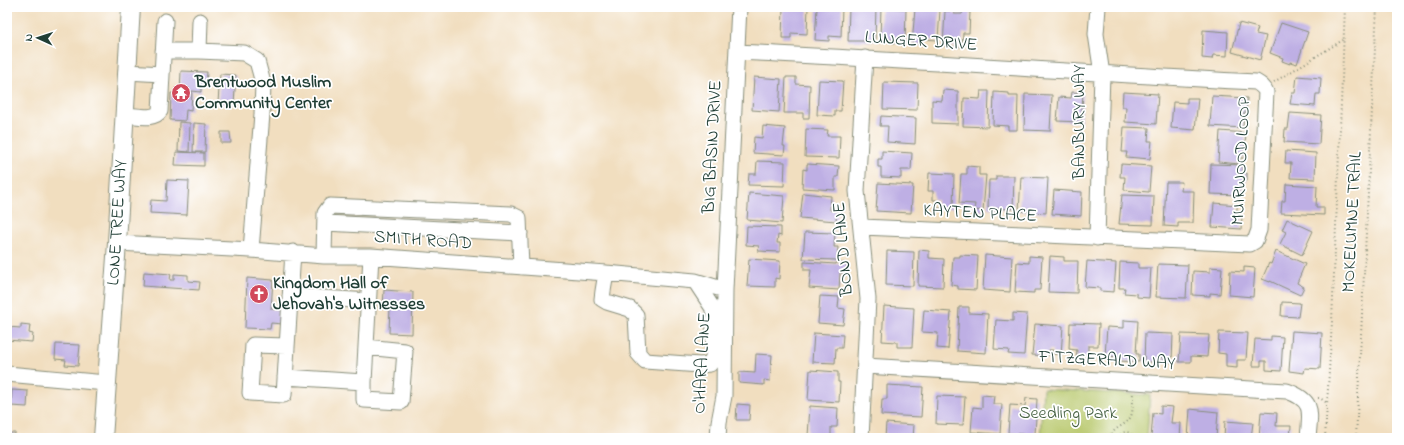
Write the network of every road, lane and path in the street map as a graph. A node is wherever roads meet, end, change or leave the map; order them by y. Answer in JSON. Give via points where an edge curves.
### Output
{"nodes":[{"id":1,"x":131,"y":7,"type":"edge"},
{"id":2,"x":739,"y":7,"type":"edge"},
{"id":3,"x":1098,"y":7,"type":"edge"},
{"id":4,"x":1345,"y":7,"type":"edge"},
{"id":5,"x":1377,"y":7,"type":"edge"},
{"id":6,"x":165,"y":21,"type":"dead end"},
{"id":7,"x":200,"y":22,"type":"dead end"},
{"id":8,"x":1343,"y":40,"type":"junction"},
{"id":9,"x":199,"y":51,"type":"junction"},
{"id":10,"x":163,"y":52,"type":"junction"},
{"id":11,"x":737,"y":52,"type":"junction"},
{"id":12,"x":865,"y":58,"type":"junction"},
{"id":13,"x":126,"y":72,"type":"junction"},
{"id":14,"x":162,"y":74,"type":"junction"},
{"id":15,"x":1102,"y":74,"type":"junction"},
{"id":16,"x":1274,"y":82,"type":"dead end"},
{"id":17,"x":124,"y":115,"type":"junction"},
{"id":18,"x":862,"y":227,"type":"junction"},
{"id":19,"x":1097,"y":238,"type":"junction"},
{"id":20,"x":117,"y":243,"type":"junction"},
{"id":21,"x":251,"y":250,"type":"junction"},
{"id":22,"x":293,"y":252,"type":"junction"},
{"id":23,"x":324,"y":256,"type":"junction"},
{"id":24,"x":371,"y":256,"type":"junction"},
{"id":25,"x":521,"y":267,"type":"junction"},
{"id":26,"x":606,"y":273,"type":"junction"},
{"id":27,"x":696,"y":281,"type":"junction"},
{"id":28,"x":725,"y":290,"type":"junction"},
{"id":29,"x":290,"y":296,"type":"junction"},
{"id":30,"x":369,"y":301,"type":"junction"},
{"id":31,"x":287,"y":346,"type":"junction"},
{"id":32,"x":366,"y":347,"type":"junction"},
{"id":33,"x":865,"y":366,"type":"junction"},
{"id":34,"x":7,"y":374,"type":"edge"},
{"id":35,"x":285,"y":377,"type":"junction"},
{"id":36,"x":364,"y":382,"type":"junction"},
{"id":37,"x":1133,"y":382,"type":"junction"},
{"id":38,"x":106,"y":383,"type":"junction"},
{"id":39,"x":1119,"y":427,"type":"junction"},
{"id":40,"x":1122,"y":433,"type":"junction"},
{"id":41,"x":103,"y":438,"type":"edge"},
{"id":42,"x":718,"y":438,"type":"edge"},
{"id":43,"x":861,"y":438,"type":"edge"},
{"id":44,"x":1110,"y":438,"type":"edge"},
{"id":45,"x":1118,"y":438,"type":"edge"},
{"id":46,"x":1134,"y":438,"type":"edge"},
{"id":47,"x":1308,"y":438,"type":"edge"},
{"id":48,"x":1325,"y":438,"type":"edge"},
{"id":49,"x":1356,"y":438,"type":"edge"}],
"edges":[{"from":1,"to":13,"type":"main road","name":"LONE TREE WAY"},
{"from":2,"to":11,"type":"street","name":"BIG BASIN DRIVE"},
{"from":3,"to":15,"type":"street","name":"BANBURY WAY","via":[[1096,34]]},
{"from":4,"to":8,"type":"path"},
{"from":5,"to":49,"type":"path","name":"MOKELUMNE TRAIL"},
{"from":6,"to":10,"type":"street"},
{"from":7,"to":9,"type":"street"},
{"from":8,"to":16,"type":"path"},
{"from":8,"to":48,"type":"path"},
{"from":9,"to":10,"type":"street"},
{"from":9,"to":21,"type":"street","via":[[244,53],[257,61],[263,82]]},
{"from":10,"to":14,"type":"street"},
{"from":11,"to":12,"type":"street","name":"LUNGER DRIVE"},
{"from":11,"to":28,"type":"street","name":"BIG BASIN DRIVE"},
{"from":12,"to":15,"type":"street","name":"LUNGER DRIVE"},
{"from":12,"to":18,"type":"street","name":"BOND LANE","via":[[857,191]]},
{"from":13,"to":14,"type":"street"},
{"from":13,"to":17,"type":"main road","name":"LONE TREE WAY"},
{"from":14,"to":17,"type":"street","via":[[159,113],[152,117]]},
{"from":15,"to":19,"type":"street","name":"BANBURY WAY"},
{"from":15,"to":19,"type":"street","name":"MUIRWOOD LOOP","via":[[1256,82],[1265,88],[1266,92],[1259,230],[1255,241],[1250,244]]},
{"from":17,"to":20,"type":"main road","name":"LONE TREE WAY"},
{"from":18,"to":19,"type":"street","name":"KAYTEN PLACE"},
{"from":18,"to":33,"type":"street","name":"BOND LANE","via":[[868,299]]},
{"from":20,"to":21,"type":"street","name":"SMITH ROAD"},
{"from":20,"to":38,"type":"main road","name":"LONE TREE WAY"},
{"from":21,"to":22,"type":"street","name":"SMITH ROAD"},
{"from":22,"to":23,"type":"street","name":"SMITH ROAD"},
{"from":22,"to":29,"type":"street"},
{"from":23,"to":24,"type":"street","name":"SMITH ROAD"},
{"from":23,"to":25,"type":"street","via":[[325,213],[330,206],[511,214],[519,218]]},
{"from":24,"to":25,"type":"street","name":"SMITH ROAD"},
{"from":24,"to":30,"type":"street"},
{"from":25,"to":26,"type":"street","name":"SMITH ROAD"},
{"from":26,"to":27,"type":"street","name":"SMITH ROAD"},
{"from":26,"to":27,"type":"street","via":[[602,299],[630,308],[636,315],[638,353],[645,361],[700,366],[710,364],[713,357],[714,314]]},
{"from":27,"to":28,"type":"street","name":"SMITH ROAD"},
{"from":28,"to":42,"type":"street","name":"O'HARA LANE","via":[[724,396]]},
{"from":29,"to":30,"type":"street"},
{"from":29,"to":31,"type":"street"},
{"from":30,"to":32,"type":"street"},
{"from":31,"to":35,"type":"street"},
{"from":31,"to":35,"type":"street","via":[[253,345],[250,393],[284,395]]},
{"from":32,"to":36,"type":"street"},
{"from":32,"to":36,"type":"street","via":[[405,350],[401,402],[364,400]]},
{"from":33,"to":37,"type":"street","name":"FITZGERALD WAY"},
{"from":33,"to":43,"type":"street","name":"BOND LANE"},
{"from":34,"to":38,"type":"street"},
{"from":35,"to":36,"type":"street"},
{"from":37,"to":39,"type":"path","via":[[1130,418]]},
{"from":37,"to":47,"type":"street","name":"FITZGERALD WAY","via":[[1287,391],[1305,400],[1310,412]]},
{"from":38,"to":41,"type":"main road","name":"LONE TREE WAY"},
{"from":39,"to":40,"type":"path"},
{"from":39,"to":44,"type":"path"},
{"from":40,"to":45,"type":"path"},
{"from":40,"to":46,"type":"path","via":[[1128,432]]}]}
